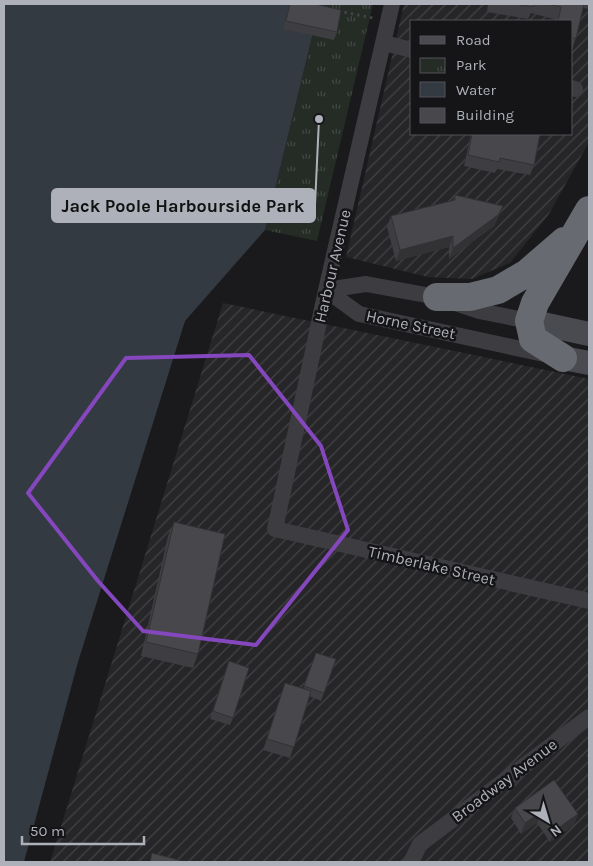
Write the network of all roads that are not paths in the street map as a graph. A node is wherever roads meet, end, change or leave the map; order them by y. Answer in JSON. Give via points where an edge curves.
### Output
{"nodes":[{"id":1,"x":392,"y":4,"type":"edge"},
{"id":2,"x":384,"y":43,"type":"junction"},
{"id":3,"x":410,"y":50,"type":"edge"},
{"id":4,"x":585,"y":218,"type":"edge"},
{"id":5,"x":326,"y":290,"type":"junction"},
{"id":6,"x":437,"y":297,"type":"junction"},
{"id":7,"x":529,"y":321,"type":"junction"},
{"id":8,"x":589,"y":334,"type":"edge"},
{"id":9,"x":576,"y":360,"type":"edge"},
{"id":10,"x":275,"y":529,"type":"joint"},
{"id":11,"x":589,"y":602,"type":"edge"},
{"id":12,"x":589,"y":717,"type":"edge"},
{"id":13,"x":411,"y":862,"type":"edge"}],
"edges":[{"from":1,"to":2,"type":"street","name":"Harbour Avenue"},
{"from":2,"to":3,"type":"street"},
{"from":2,"to":5,"type":"street","name":"Harbour Avenue"},
{"from":4,"to":6,"type":"highway","via":[[527,273],[498,290],[470,298]]},
{"from":4,"to":7,"type":"highway","via":[[535,303]]},
{"from":5,"to":6,"type":"street","name":"Horne Street","via":[[366,284]]},
{"from":5,"to":9,"type":"street","name":"Horne Street","via":[[359,314]]},
{"from":5,"to":10,"type":"street","name":"Harbour Avenue"},
{"from":6,"to":7,"type":"street","name":"Horne Street","via":[[480,311]]},
{"from":7,"to":8,"type":"main road","name":"Horne Street"},
{"from":7,"to":9,"type":"highway","via":[[533,339]]},
{"from":10,"to":11,"type":"street","name":"Timberlake Street"},
{"from":12,"to":13,"type":"street","name":"Broadway Avenue","via":[[420,844]]}]}
